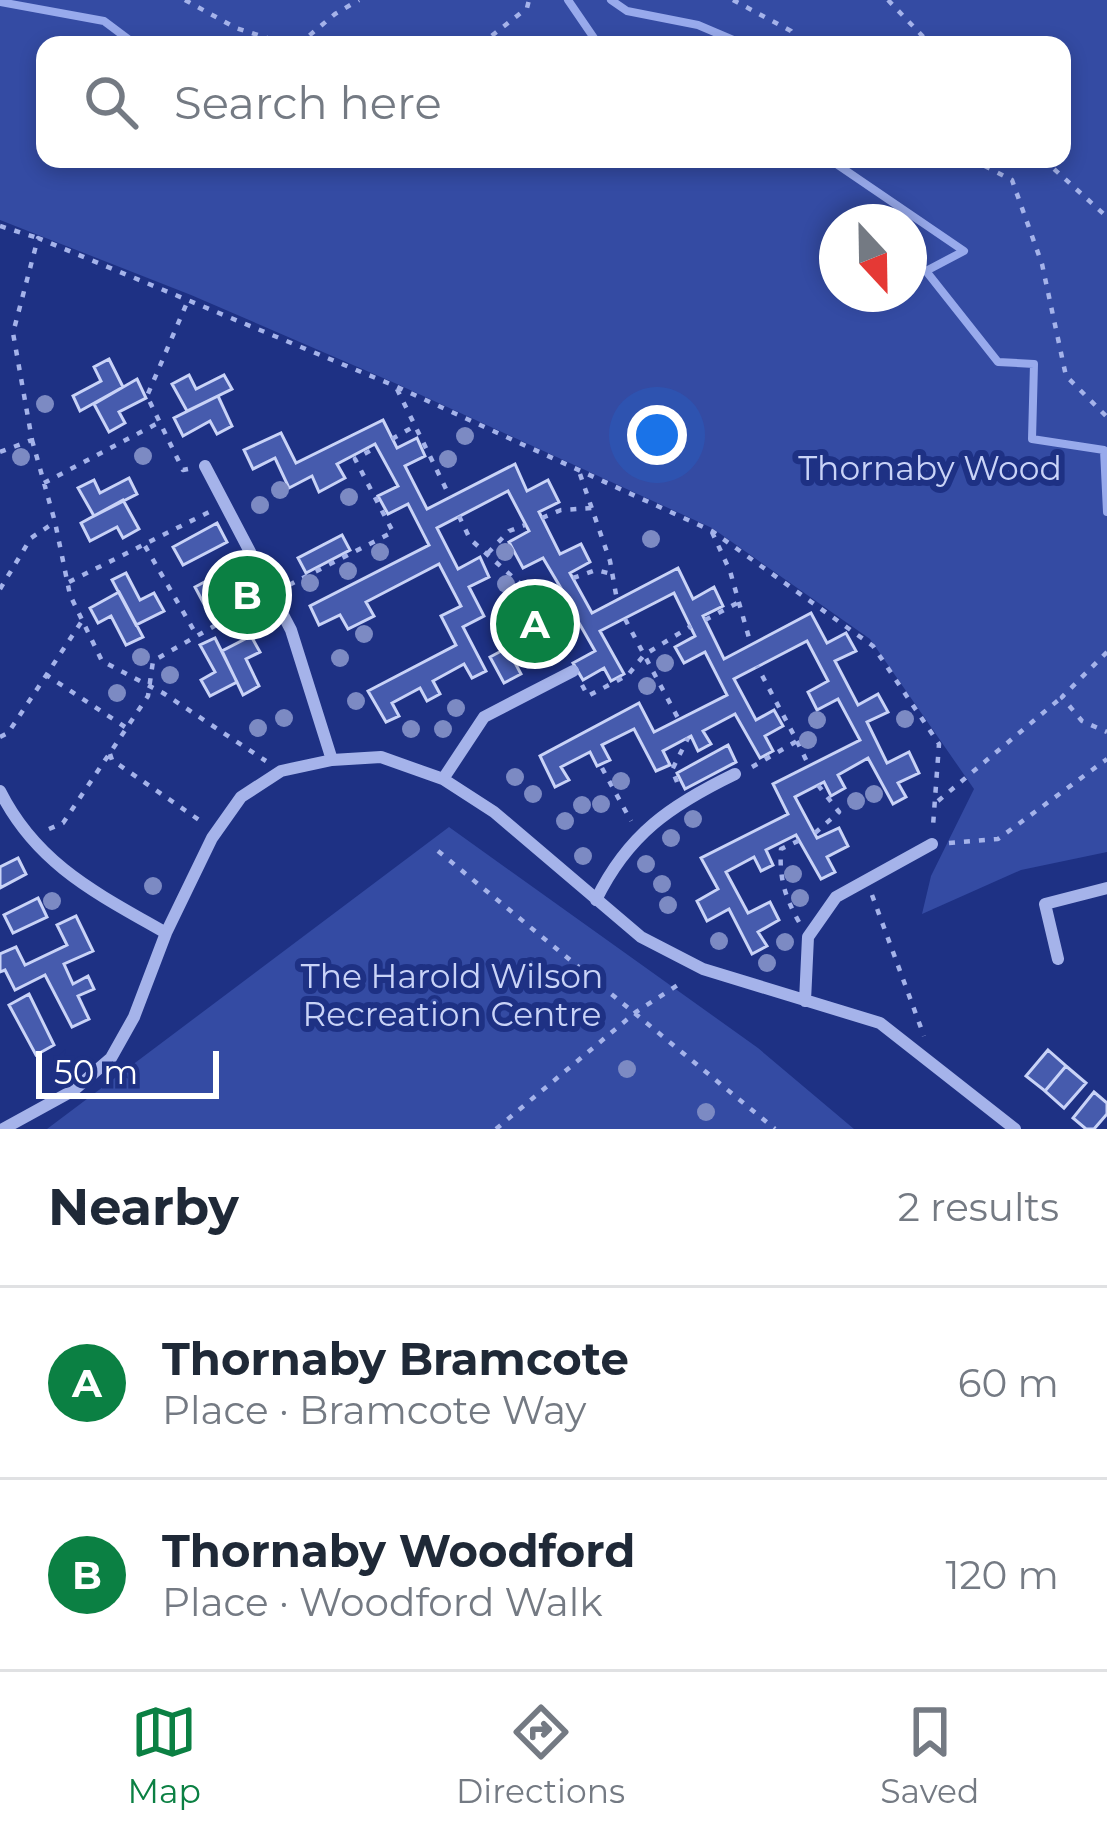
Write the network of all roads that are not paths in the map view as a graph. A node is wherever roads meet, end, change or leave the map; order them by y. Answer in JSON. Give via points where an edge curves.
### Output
{"nodes":[{"id":1,"x":205,"y":466,"type":"road end"},
{"id":2,"x":573,"y":670,"type":"road end"},
{"id":3,"x":332,"y":760,"type":"junction"},
{"id":4,"x":735,"y":773,"type":"road end"},
{"id":5,"x":443,"y":779,"type":"junction"},
{"id":6,"x":0,"y":791,"type":"edge"},
{"id":7,"x":932,"y":844,"type":"road end"},
{"id":8,"x":1107,"y":888,"type":"edge"},
{"id":9,"x":596,"y":900,"type":"junction"},
{"id":10,"x":166,"y":933,"type":"junction"},
{"id":11,"x":1058,"y":959,"type":"dead end"},
{"id":12,"x":805,"y":1001,"type":"junction"},
{"id":13,"x":3,"y":1129,"type":"edge"},
{"id":14,"x":1016,"y":1129,"type":"edge"}],
"edges":[{"from":1,"to":3,"type":"street","via":[[292,630]]},
{"from":2,"to":5,"type":"street","via":[[484,717]]},
{"from":3,"to":5,"type":"street","via":[[381,758]]},
{"from":3,"to":10,"type":"street","via":[[280,771],[241,797]]},
{"from":4,"to":9,"type":"street","via":[[656,818],[611,869]]},
{"from":5,"to":9,"type":"street"},
{"from":6,"to":10,"type":"street","via":[[14,818],[71,879]]},
{"from":7,"to":12,"type":"street","via":[[836,897],[808,937]]},
{"from":8,"to":11,"type":"street","via":[[1045,904]]},
{"from":9,"to":12,"type":"street","via":[[641,937],[703,969]]},
{"from":10,"to":13,"type":"street","via":[[111,1058],[74,1090]]},
{"from":12,"to":14,"type":"street","via":[[880,1024]]}]}
